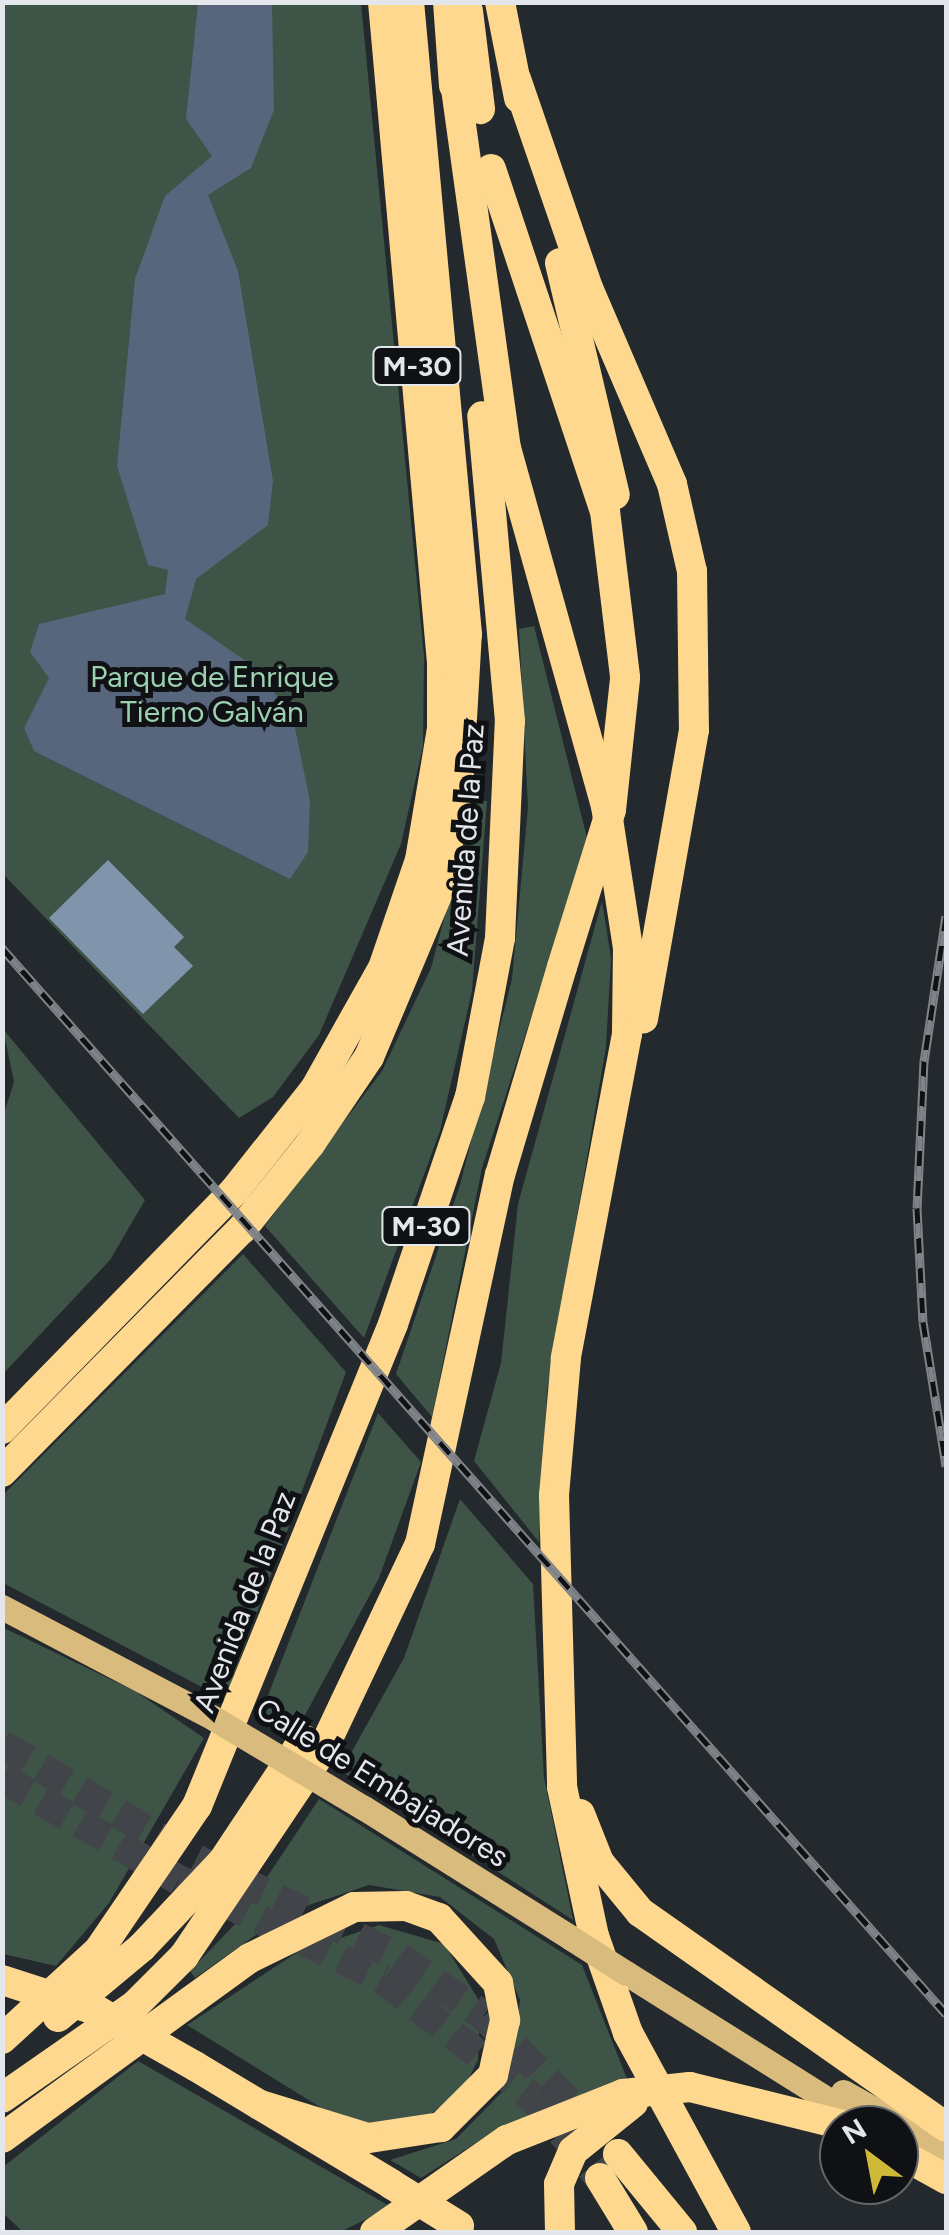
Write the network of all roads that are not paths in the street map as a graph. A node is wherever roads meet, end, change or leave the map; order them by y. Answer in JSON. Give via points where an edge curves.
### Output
{"nodes":[{"id":1,"x":382,"y":2,"type":"edge"},
{"id":2,"x":409,"y":2,"type":"edge"},
{"id":3,"x":448,"y":2,"type":"edge"},
{"id":4,"x":468,"y":2,"type":"edge"},
{"id":5,"x":500,"y":2,"type":"edge"},
{"id":6,"x":453,"y":68,"type":"junction"},
{"id":7,"x":516,"y":79,"type":"junction"},
{"id":8,"x":624,"y":678,"type":"junction"},
{"id":9,"x":566,"y":1358,"type":"junction"},
{"id":10,"x":66,"y":1362,"type":"junction"},
{"id":11,"x":2,"y":1399,"type":"edge"},
{"id":12,"x":2,"y":1428,"type":"edge"},
{"id":13,"x":2,"y":1472,"type":"edge"},
{"id":14,"x":2,"y":1607,"type":"edge"},
{"id":15,"x":391,"y":1609,"type":"junction"},
{"id":16,"x":560,"y":1761,"type":"junction"},
{"id":17,"x":2,"y":1980,"type":"edge"},
{"id":18,"x":718,"y":2031,"type":"junction"},
{"id":19,"x":2,"y":2039,"type":"edge"},
{"id":20,"x":2,"y":2056,"type":"edge"},
{"id":21,"x":2,"y":2098,"type":"edge"},
{"id":22,"x":628,"y":2099,"type":"junction"},
{"id":23,"x":260,"y":2105,"type":"junction"},
{"id":24,"x":836,"y":2105,"type":"edge"},
{"id":25,"x":819,"y":2117,"type":"edge"},
{"id":26,"x":946,"y":2127,"type":"edge"},
{"id":27,"x":2,"y":2138,"type":"edge"},
{"id":28,"x":946,"y":2150,"type":"edge"},
{"id":29,"x":919,"y":2154,"type":"edge"},
{"id":30,"x":919,"y":2164,"type":"edge"},
{"id":31,"x":946,"y":2170,"type":"edge"},
{"id":32,"x":946,"y":2178,"type":"edge"},
{"id":33,"x":464,"y":2229,"type":"edge"},
{"id":34,"x":374,"y":2232,"type":"edge"},
{"id":35,"x":560,"y":2232,"type":"edge"},
{"id":36,"x":633,"y":2232,"type":"edge"},
{"id":37,"x":682,"y":2232,"type":"edge"},
{"id":38,"x":736,"y":2232,"type":"edge"}],
"edges":[{"from":1,"to":10,"type":"highway","name":"Avenida de la Paz","number":"M-30","via":[[442,663],[442,729],[420,860],[384,968],[315,1089],[235,1190]]},
{"from":2,"to":13,"type":"highway","via":[[467,634],[458,788],[440,888],[370,1057],[310,1144],[242,1229]]},
{"from":3,"to":6,"type":"highway","name":"Avenida de la Paz","number":"M-30"},
{"from":4,"to":8,"type":"highway","via":[[496,201],[605,510]]},
{"from":5,"to":7,"type":"highway"},
{"from":6,"to":9,"type":"highway","via":[[506,448],[606,806],[628,948],[627,1034]]},
{"from":6,"to":19,"type":"highway","name":"Avenida de la Paz","number":"M-30","via":[[510,721],[500,938],[470,1097],[393,1324],[198,1806],[99,1950]]},
{"from":7,"to":8,"type":"highway","via":[[599,402],[626,573]]},
{"from":7,"to":9,"type":"highway","via":[[588,288],[672,484],[692,571],[698,662],[640,1044],[595,1268]]},
{"from":8,"to":15,"type":"highway","bridge":true,"via":[[611,810],[500,1175],[451,1430]]},
{"from":9,"to":16,"type":"highway","via":[[554,1496]]},
{"from":10,"to":11,"type":"highway"},
{"from":10,"to":12,"type":"highway","name":"Avenida de la Paz","number":"M-30"},
{"from":14,"to":18,"type":"main road","name":"Calle de Embajadores","bridge":true,"via":[[216,1718]]},
{"from":15,"to":20,"type":"highway","via":[[223,1862],[142,1948]]},
{"from":15,"to":21,"type":"highway","via":[[322,1749],[184,1956],[134,2006]]},
{"from":16,"to":26,"type":"highway","via":[[599,1862],[640,1912]]},
{"from":16,"to":38,"type":"highway","via":[[586,1904],[628,2032]]},
{"from":17,"to":23,"type":"highway","bridge":true,"via":[[98,2012]]},
{"from":18,"to":24,"type":"main road","name":"Calle de Embajadores"},
{"from":18,"to":28,"type":"main road","name":"Calle de Embajadores"},
{"from":22,"to":25,"type":"highway","via":[[692,2092],[770,2100]]},
{"from":22,"to":34,"type":"highway","via":[[507,2140]]},
{"from":22,"to":35,"type":"highway","via":[[573,2150],[560,2184]]},
{"from":23,"to":27,"type":"highway","via":[[368,2138],[441,2127],[494,2074],[505,2020],[498,1983],[439,1918],[406,1906],[354,1907],[250,1958]]},
{"from":23,"to":33,"type":"highway","bridge":true},
{"from":29,"to":31,"type":"main road"},
{"from":30,"to":32,"type":"highway"},
{"from":36,"to":37,"type":"highway","via":[[609,2166]]}]}
